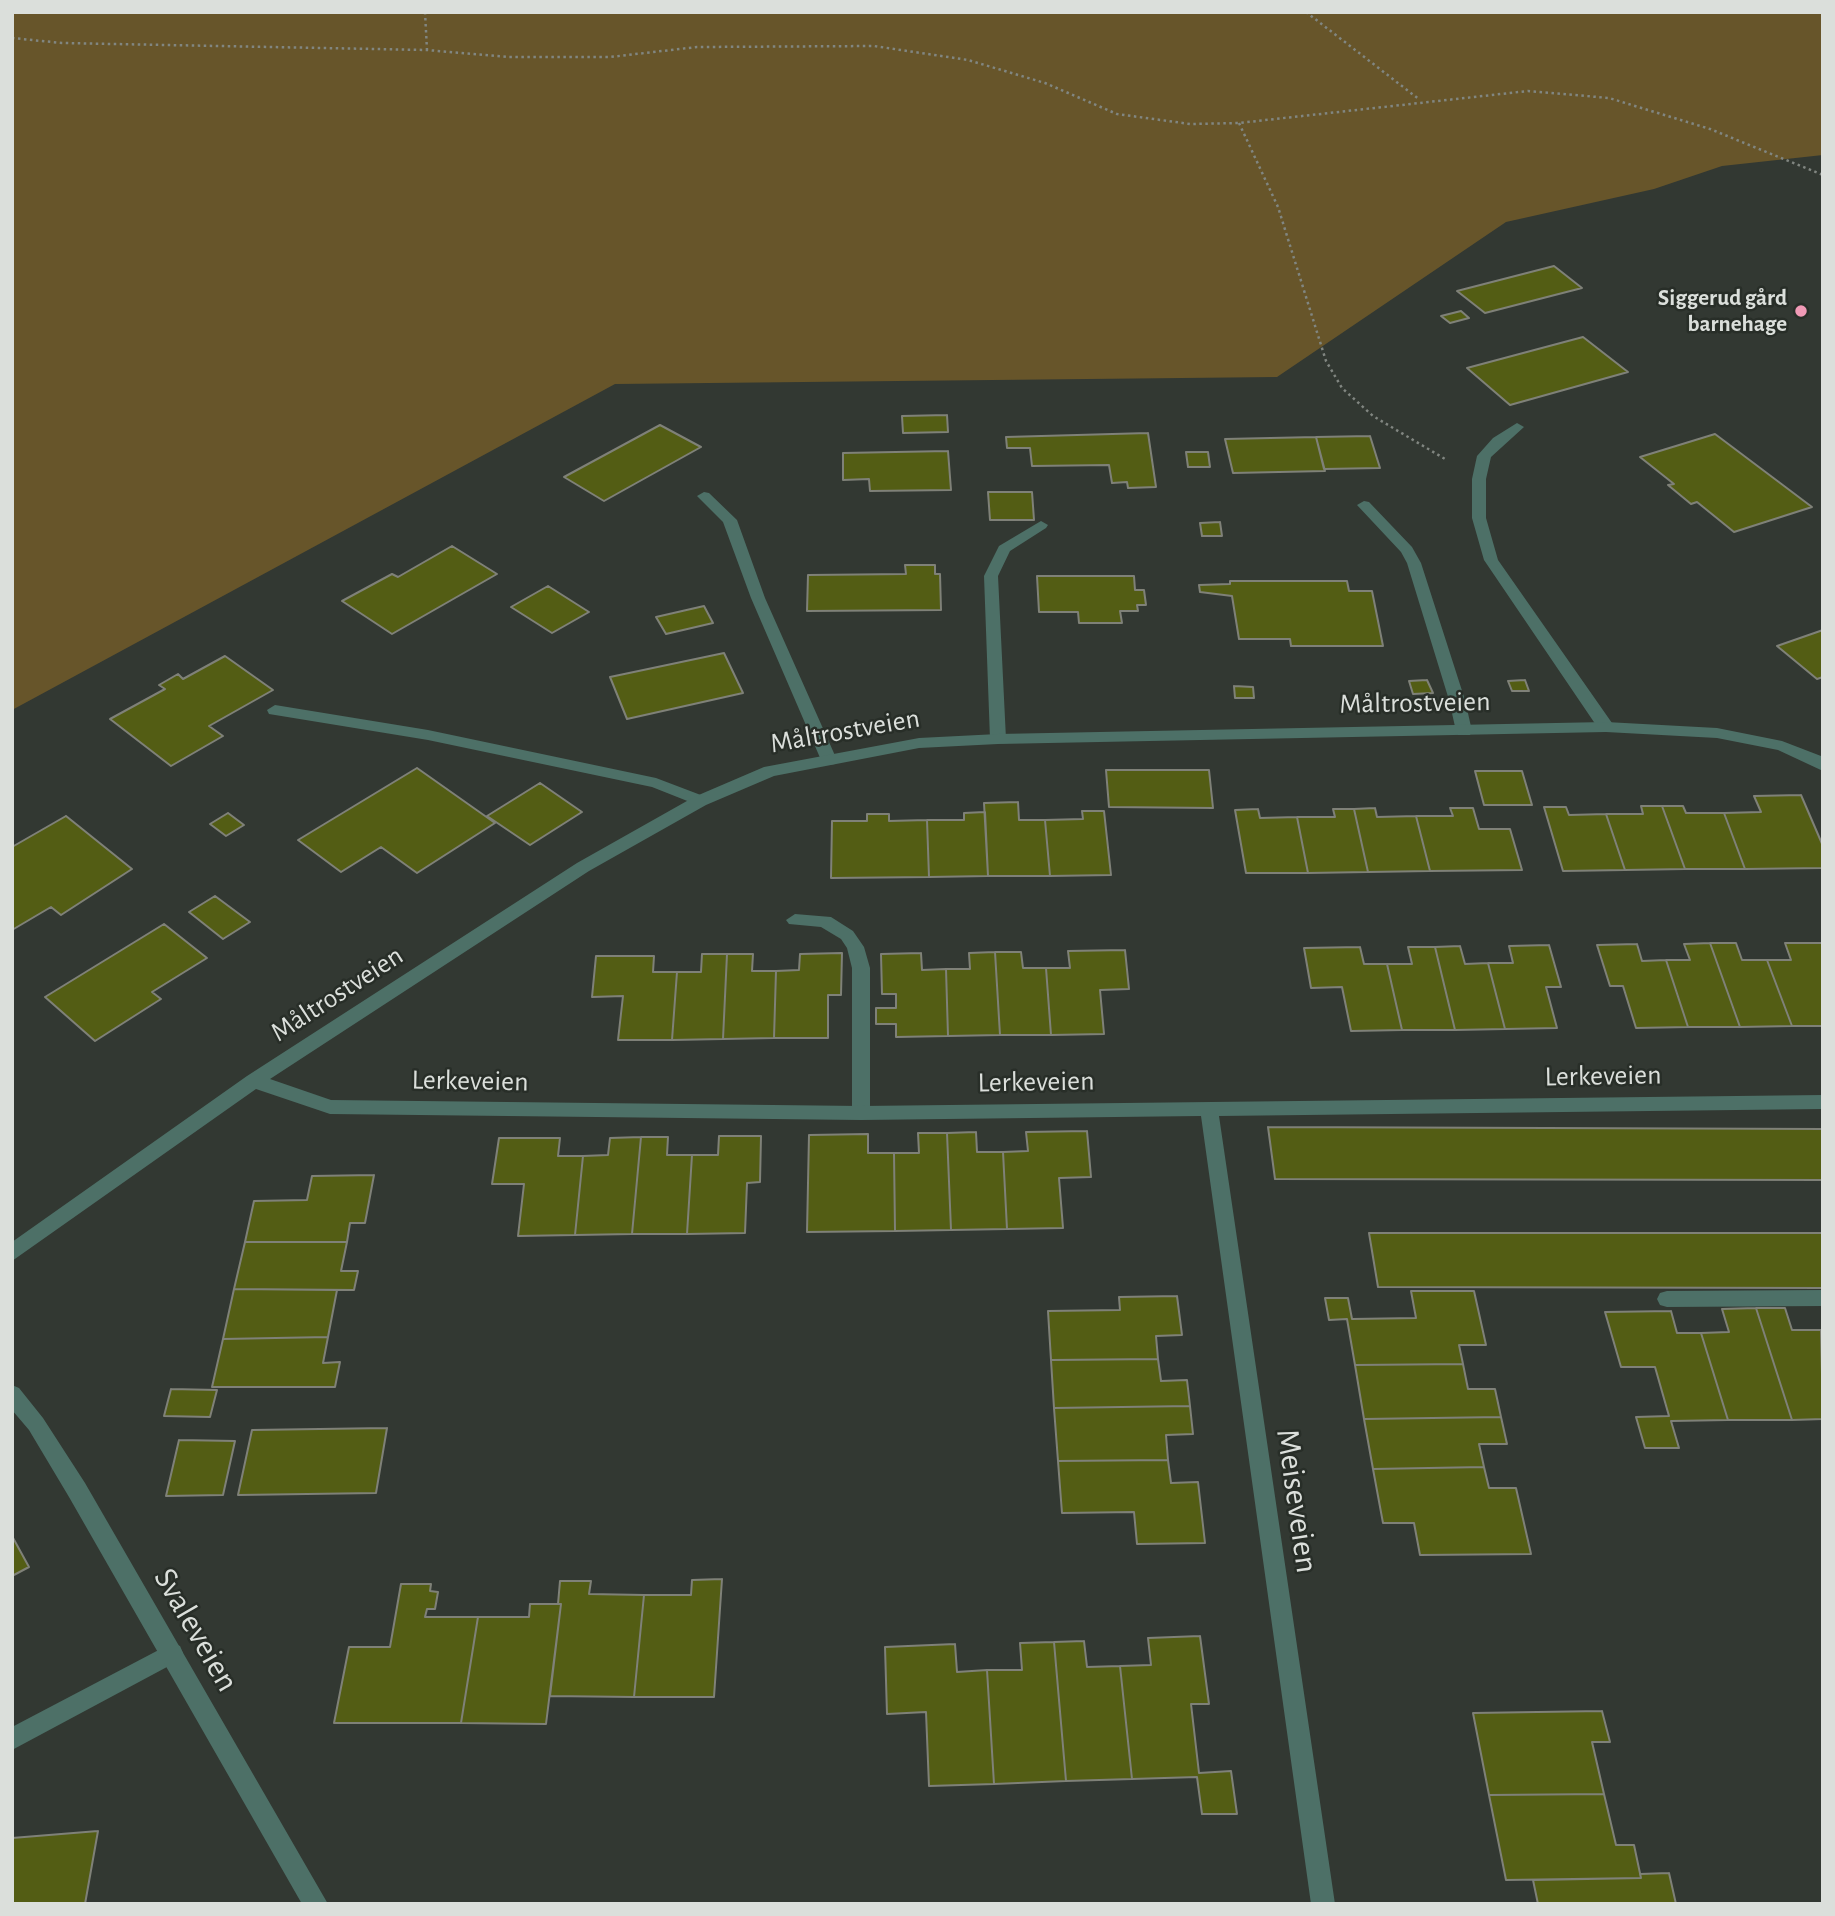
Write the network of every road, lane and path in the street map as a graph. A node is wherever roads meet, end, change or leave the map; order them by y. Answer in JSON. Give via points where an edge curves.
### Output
{"nodes":[{"id":1,"x":425,"y":12,"type":"edge"},
{"id":2,"x":1306,"y":12,"type":"edge"},
{"id":3,"x":12,"y":38,"type":"edge"},
{"id":4,"x":427,"y":50,"type":"junction"},
{"id":5,"x":1421,"y":101,"type":"junction"},
{"id":6,"x":1238,"y":123,"type":"junction"},
{"id":7,"x":1823,"y":175,"type":"edge"},
{"id":8,"x":1517,"y":426,"type":"dead end"},
{"id":9,"x":1479,"y":479,"type":"junction"},
{"id":10,"x":704,"y":496,"type":"dead end"},
{"id":11,"x":1364,"y":505,"type":"dead end"},
{"id":12,"x":1041,"y":525,"type":"dead end"},
{"id":13,"x":275,"y":710,"type":"dead end"},
{"id":14,"x":1606,"y":727,"type":"junction"},
{"id":15,"x":1464,"y":731,"type":"junction"},
{"id":16,"x":998,"y":739,"type":"junction"},
{"id":17,"x":829,"y":760,"type":"junction"},
{"id":18,"x":1823,"y":766,"type":"edge"},
{"id":19,"x":700,"y":801,"type":"junction"},
{"id":20,"x":795,"y":920,"type":"dead end"},
{"id":21,"x":254,"y":1081,"type":"junction"},
{"id":22,"x":1823,"y":1102,"type":"edge"},
{"id":23,"x":1209,"y":1108,"type":"junction"},
{"id":24,"x":862,"y":1112,"type":"junction"},
{"id":25,"x":13,"y":1251,"type":"edge"},
{"id":26,"x":1667,"y":1298,"type":"dead end"},
{"id":27,"x":1823,"y":1298,"type":"edge"},
{"id":28,"x":12,"y":1394,"type":"edge"},
{"id":29,"x":172,"y":1653,"type":"junction"},
{"id":30,"x":12,"y":1739,"type":"edge"},
{"id":31,"x":316,"y":1904,"type":"edge"},
{"id":32,"x":1323,"y":1904,"type":"edge"}],
"edges":[{"from":1,"to":4,"type":"path"},
{"from":2,"to":5,"type":"path"},
{"from":3,"to":4,"type":"path","via":[[62,43]]},
{"from":4,"to":6,"type":"path","via":[[508,57],[610,57],[697,47],[874,46],[968,60],[1045,83],[1117,114],[1190,124]]},
{"from":5,"to":6,"type":"path"},
{"from":5,"to":7,"type":"path","via":[[1528,91],[1609,98],[1710,129]]},
{"from":6,"to":9,"type":"path","via":[[1278,208],[1326,361],[1342,388],[1373,415]]},
{"from":8,"to":9,"type":"street","via":[[1484,456]]},
{"from":9,"to":14,"type":"street","via":[[1479,518],[1491,560]]},
{"from":10,"to":17,"type":"street","via":[[730,520],[758,598]]},
{"from":11,"to":15,"type":"street","via":[[1414,563]]},
{"from":12,"to":16,"type":"street","via":[[1004,549],[991,576]]},
{"from":13,"to":19,"type":"street","via":[[428,735],[656,783]]},
{"from":14,"to":15,"type":"street","name":"Måltrostveien"},
{"from":14,"to":18,"type":"street","name":"Måltrostveien","via":[[1717,733],[1782,746]]},
{"from":15,"to":16,"type":"street","name":"Måltrostveien"},
{"from":16,"to":17,"type":"street","name":"Måltrostveien","via":[[919,743]]},
{"from":17,"to":19,"type":"street","name":"Måltrostveien","via":[[770,771]]},
{"from":19,"to":21,"type":"street","name":"Måltrostveien","via":[[583,867]]},
{"from":20,"to":24,"type":"street","via":[[825,921],[847,935],[855,947],[861,968]]},
{"from":21,"to":24,"type":"street","name":"Lerkeveien","via":[[330,1107]]},
{"from":21,"to":25,"type":"street","name":"Måltrostveien"},
{"from":22,"to":23,"type":"street","name":"Lerkeveien"},
{"from":23,"to":24,"type":"street","name":"Lerkeveien"},
{"from":23,"to":32,"type":"street","name":"Meiseveien"},
{"from":26,"to":27,"type":"street"},
{"from":28,"to":29,"type":"street","name":"Svaleveien","via":[[36,1424]]},
{"from":29,"to":30,"type":"street"},
{"from":29,"to":31,"type":"street","name":"Svaleveien"}]}
